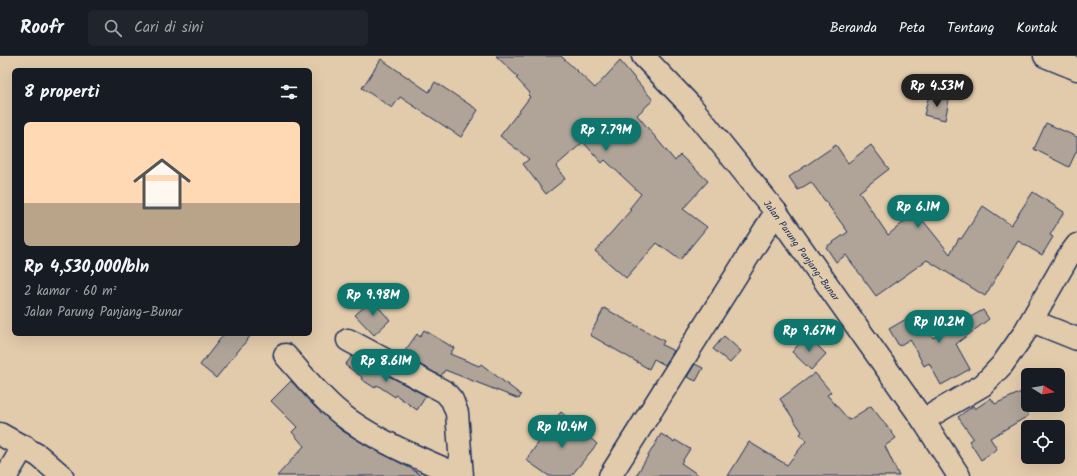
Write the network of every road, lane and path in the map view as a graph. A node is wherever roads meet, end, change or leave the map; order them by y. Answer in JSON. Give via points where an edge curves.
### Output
{"nodes":[{"id":1,"x":643,"y":56,"type":"edge"},
{"id":2,"x":1046,"y":56,"type":"edge"},
{"id":3,"x":1077,"y":69,"type":"edge"},
{"id":4,"x":776,"y":212,"type":"junction"},
{"id":5,"x":1077,"y":245,"type":"edge"},
{"id":6,"x":1032,"y":322,"type":"junction"},
{"id":7,"x":1077,"y":339,"type":"edge"},
{"id":8,"x":348,"y":340,"type":"dead end"},
{"id":9,"x":285,"y":355,"type":"dead end"},
{"id":10,"x":923,"y":420,"type":"junction"},
{"id":11,"x":0,"y":435,"type":"edge"},
{"id":12,"x":24,"y":446,"type":"junction"},
{"id":13,"x":6,"y":476,"type":"edge"},
{"id":14,"x":62,"y":476,"type":"edge"},
{"id":15,"x":461,"y":476,"type":"edge"},
{"id":16,"x":610,"y":476,"type":"edge"},
{"id":17,"x":959,"y":476,"type":"edge"}],
"edges":[{"from":1,"to":4,"type":"street","name":"Jalan Parung Panjang–Bunar","via":[[690,105]]},
{"from":2,"to":3,"type":"street"},
{"from":4,"to":10,"type":"street","name":"Jalan Parung Panjang–Bunar"},
{"from":4,"to":16,"type":"street"},
{"from":5,"to":6,"type":"street"},
{"from":6,"to":7,"type":"street"},
{"from":6,"to":10,"type":"street","via":[[1002,365],[983,385]]},
{"from":8,"to":15,"type":"street","via":[[445,392],[452,400],[457,413]]},
{"from":9,"to":15,"type":"street","via":[[349,420]]},
{"from":10,"to":17,"type":"street","name":"Jalan Parung Panjang–Bunar"},
{"from":11,"to":12,"type":"street"},
{"from":12,"to":13,"type":"street"},
{"from":12,"to":14,"type":"street"}]}
